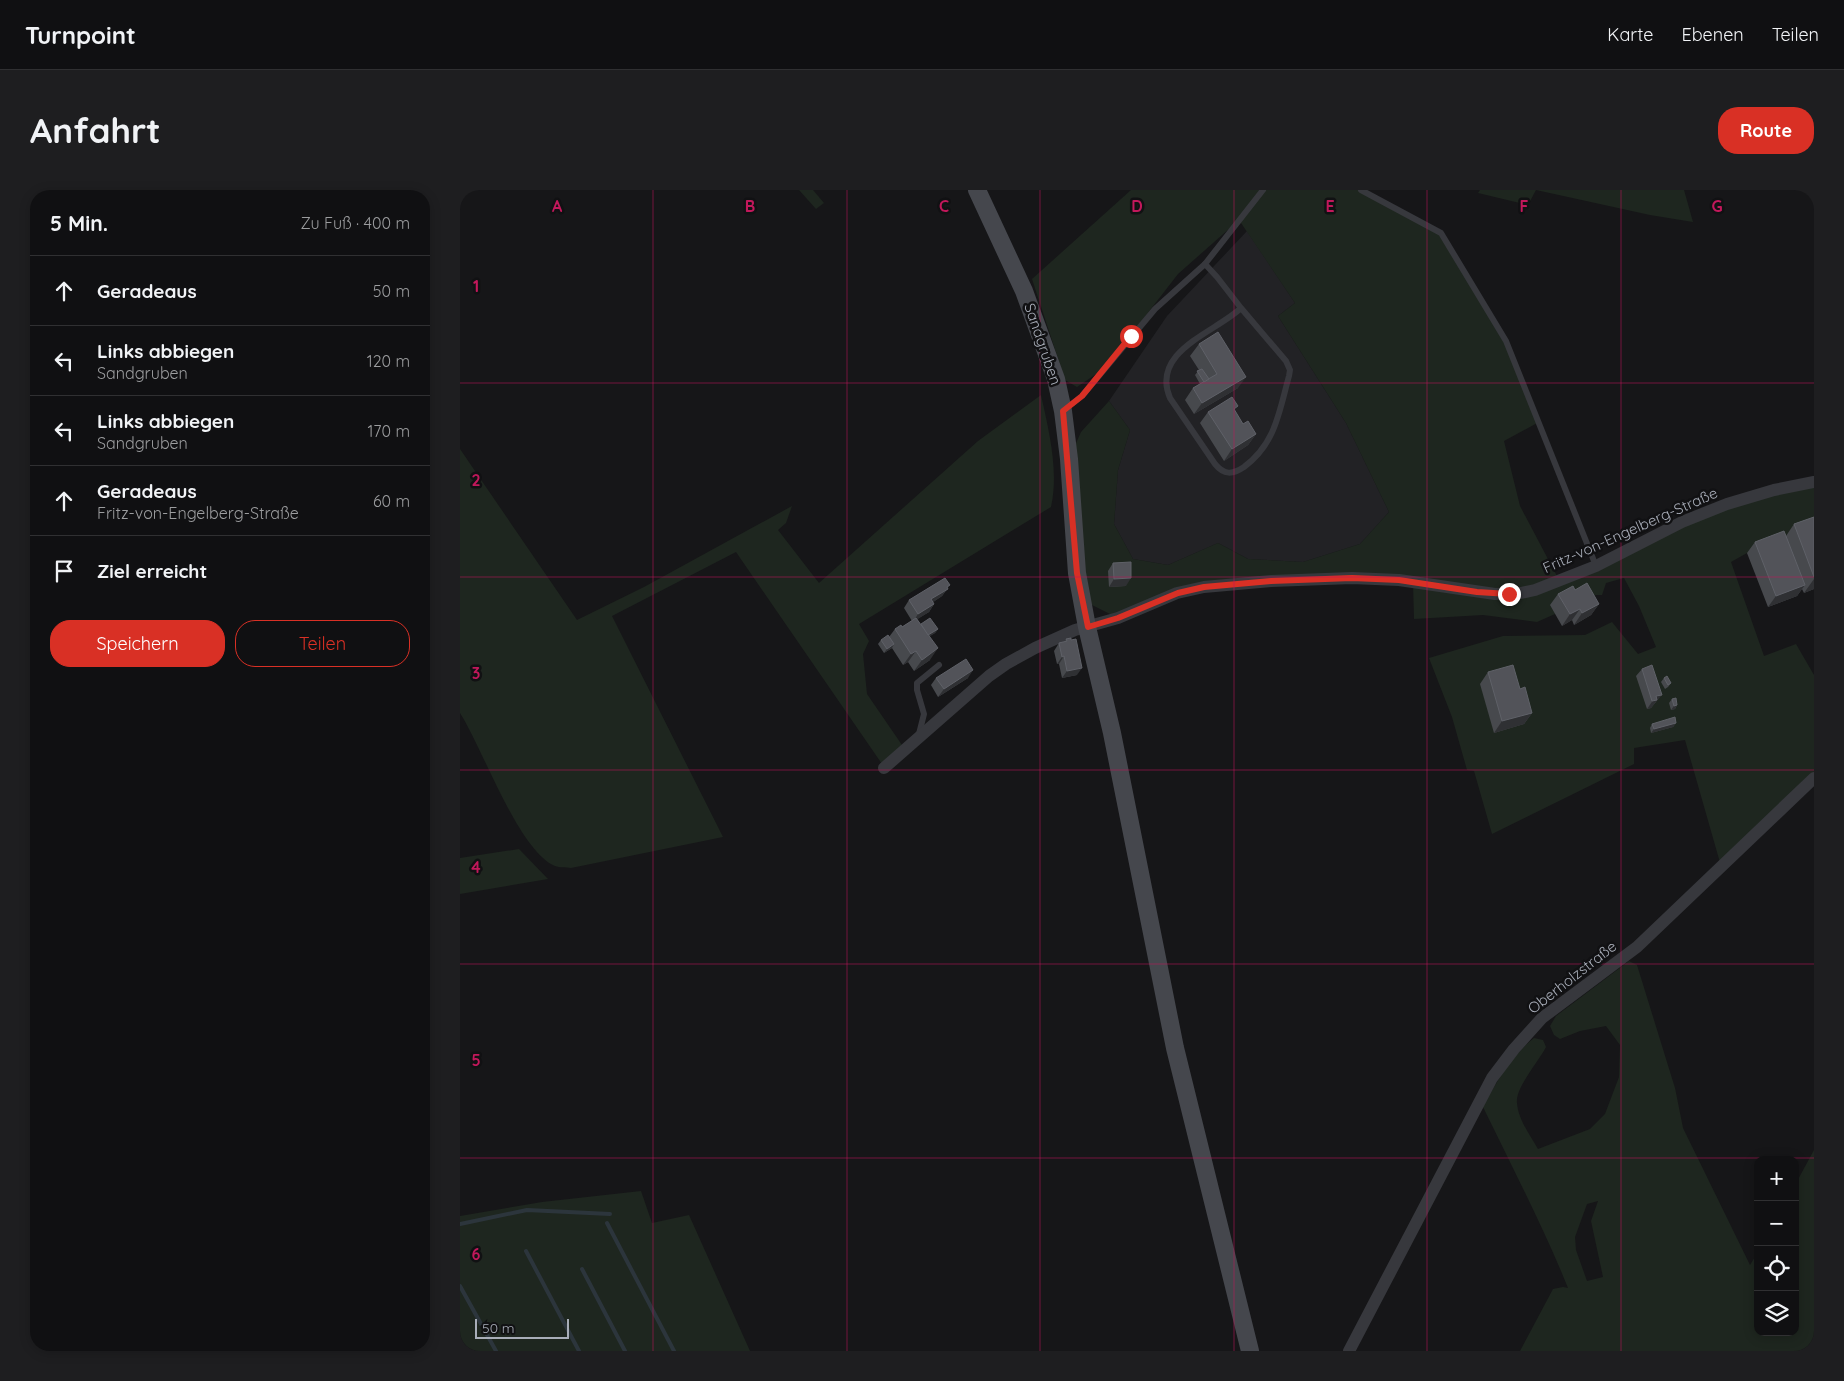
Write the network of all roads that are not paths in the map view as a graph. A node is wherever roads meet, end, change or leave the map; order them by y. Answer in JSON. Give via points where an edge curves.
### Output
{"nodes":[{"id":1,"x":977,"y":190,"type":"edge"},
{"id":2,"x":1263,"y":190,"type":"edge"},
{"id":3,"x":1361,"y":190,"type":"edge"},
{"id":4,"x":1205,"y":264,"type":"junction"},
{"id":5,"x":1241,"y":308,"type":"junction"},
{"id":6,"x":1063,"y":411,"type":"junction"},
{"id":7,"x":1814,"y":482,"type":"edge"},
{"id":8,"x":1596,"y":566,"type":"junction"},
{"id":9,"x":1088,"y":627,"type":"junction"},
{"id":10,"x":939,"y":665,"type":"dead end"},
{"id":11,"x":918,"y":738,"type":"junction"},
{"id":12,"x":884,"y":768,"type":"dead end"},
{"id":13,"x":1814,"y":778,"type":"edge"},
{"id":14,"x":1250,"y":1351,"type":"edge"},
{"id":15,"x":1349,"y":1351,"type":"edge"}],
"edges":[{"from":1,"to":6,"type":"street","name":"Sandgruben","via":[[1024,291],[1056,379]]},
{"from":2,"to":4,"type":"lane"},
{"from":3,"to":8,"type":"lane","via":[[1441,233],[1506,341]]},
{"from":4,"to":5,"type":"lane"},
{"from":4,"to":6,"type":"lane","via":[[1155,309],[1082,396]]},
{"from":5,"to":5,"type":"lane","via":[[1182,349],[1174,359],[1167,382],[1170,398],[1210,457],[1221,471],[1229,474],[1242,469],[1265,448],[1273,432],[1290,370]]},
{"from":6,"to":9,"type":"street","name":"Sandgruben","via":[[1077,573]]},
{"from":7,"to":8,"type":"street","name":"Fritz-von-Engelberg-Straße","via":[[1727,504],[1682,522]]},
{"from":8,"to":9,"type":"street","name":"Fritz-von-Engelberg-Straße","via":[[1535,590],[1509,594],[1399,580],[1352,578],[1204,587],[1178,593]]},
{"from":9,"to":11,"type":"street","via":[[1043,644],[1006,664]]},
{"from":9,"to":14,"type":"street","name":"Sandgruben","via":[[1175,1048]]},
{"from":10,"to":11,"type":"lane","via":[[917,683],[924,714]]},
{"from":11,"to":12,"type":"street"},
{"from":13,"to":15,"type":"street","name":"Oberholzstraße","via":[[1637,947],[1542,1018],[1514,1049],[1492,1078]]}]}
